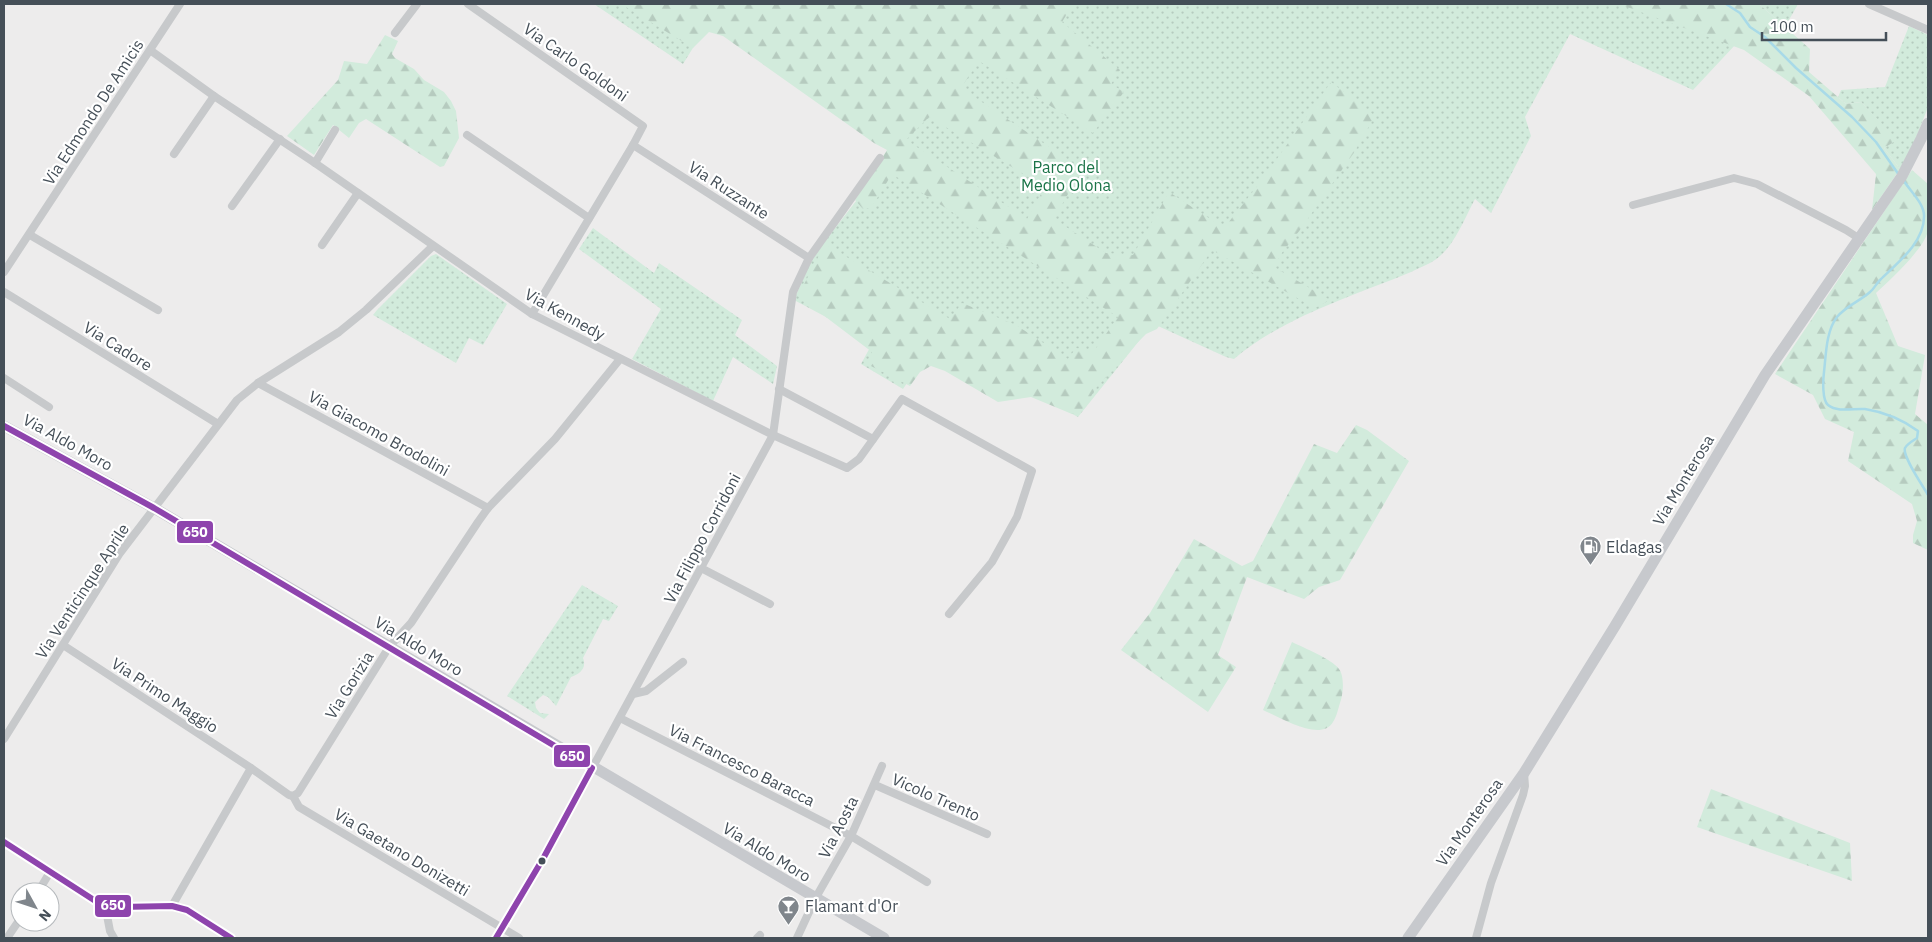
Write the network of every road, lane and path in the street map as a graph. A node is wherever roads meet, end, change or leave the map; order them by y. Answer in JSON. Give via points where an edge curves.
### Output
{"nodes":[{"id":1,"x":180,"y":4,"type":"edge"},
{"id":2,"x":417,"y":4,"type":"edge"},
{"id":3,"x":468,"y":4,"type":"edge"},
{"id":4,"x":1869,"y":4,"type":"edge"},
{"id":5,"x":1928,"y":30,"type":"edge"},
{"id":6,"x":395,"y":33,"type":"dead end"},
{"id":7,"x":150,"y":50,"type":"junction"},
{"id":8,"x":214,"y":96,"type":"junction"},
{"id":9,"x":1928,"y":123,"type":"edge"},
{"id":10,"x":335,"y":130,"type":"dead end"},
{"id":11,"x":466,"y":135,"type":"dead end"},
{"id":12,"x":280,"y":140,"type":"junction"},
{"id":13,"x":1925,"y":141,"type":"edge"},
{"id":14,"x":633,"y":145,"type":"junction"},
{"id":15,"x":174,"y":154,"type":"dead end"},
{"id":16,"x":880,"y":158,"type":"dead end"},
{"id":17,"x":315,"y":163,"type":"junction"},
{"id":18,"x":358,"y":194,"type":"junction"},
{"id":19,"x":1633,"y":205,"type":"dead end"},
{"id":20,"x":232,"y":206,"type":"dead end"},
{"id":21,"x":589,"y":218,"type":"junction"},
{"id":22,"x":30,"y":235,"type":"junction"},
{"id":23,"x":1860,"y":239,"type":"junction"},
{"id":24,"x":322,"y":246,"type":"dead end"},
{"id":25,"x":433,"y":246,"type":"junction"},
{"id":26,"x":809,"y":258,"type":"junction"},
{"id":27,"x":4,"y":272,"type":"edge"},
{"id":28,"x":4,"y":292,"type":"edge"},
{"id":29,"x":158,"y":310,"type":"dead end"},
{"id":30,"x":532,"y":314,"type":"junction"},
{"id":31,"x":620,"y":359,"type":"junction"},
{"id":32,"x":4,"y":378,"type":"edge"},
{"id":33,"x":258,"y":383,"type":"junction"},
{"id":34,"x":779,"y":389,"type":"junction"},
{"id":35,"x":49,"y":407,"type":"dead end"},
{"id":36,"x":218,"y":424,"type":"junction"},
{"id":37,"x":4,"y":426,"type":"edge"},
{"id":38,"x":773,"y":435,"type":"junction"},
{"id":39,"x":873,"y":440,"type":"junction"},
{"id":40,"x":154,"y":508,"type":"junction"},
{"id":41,"x":488,"y":508,"type":"junction"},
{"id":42,"x":701,"y":568,"type":"junction"},
{"id":43,"x":770,"y":604,"type":"dead end"},
{"id":44,"x":949,"y":614,"type":"dead end"},
{"id":45,"x":63,"y":645,"type":"junction"},
{"id":46,"x":389,"y":647,"type":"junction"},
{"id":47,"x":683,"y":662,"type":"dead end"},
{"id":48,"x":633,"y":694,"type":"junction"},
{"id":49,"x":620,"y":718,"type":"junction"},
{"id":50,"x":4,"y":739,"type":"edge"},
{"id":51,"x":882,"y":766,"type":"dead end"},
{"id":52,"x":251,"y":768,"type":"junction"},
{"id":53,"x":592,"y":768,"type":"junction"},
{"id":54,"x":1524,"y":773,"type":"junction"},
{"id":55,"x":875,"y":785,"type":"junction"},
{"id":56,"x":293,"y":796,"type":"junction"},
{"id":57,"x":987,"y":834,"type":"dead end"},
{"id":58,"x":851,"y":836,"type":"junction"},
{"id":59,"x":4,"y":842,"type":"edge"},
{"id":60,"x":50,"y":872,"type":"junction"},
{"id":61,"x":44,"y":882,"type":"edge"},
{"id":62,"x":927,"y":882,"type":"dead end"},
{"id":63,"x":815,"y":899,"type":"junction"},
{"id":64,"x":105,"y":905,"type":"junction"},
{"id":65,"x":172,"y":906,"type":"junction"},
{"id":66,"x":502,"y":928,"type":"junction"},
{"id":67,"x":114,"y":938,"type":"edge"},
{"id":68,"x":231,"y":938,"type":"edge"},
{"id":69,"x":496,"y":938,"type":"edge"},
{"id":70,"x":519,"y":938,"type":"edge"},
{"id":71,"x":797,"y":938,"type":"edge"},
{"id":72,"x":884,"y":938,"type":"edge"},
{"id":73,"x":1408,"y":938,"type":"edge"},
{"id":74,"x":1476,"y":938,"type":"edge"}],
"edges":[{"from":1,"to":7,"type":"street","name":"Via Edmondo De Amicis"},
{"from":2,"to":6,"type":"street"},
{"from":3,"to":14,"type":"street","name":"Via Carlo Goldoni","via":[[643,126]]},
{"from":4,"to":5,"type":"street"},
{"from":7,"to":8,"type":"street","name":"Via Kennedy"},
{"from":7,"to":22,"type":"street","name":"Via Edmondo De Amicis"},
{"from":8,"to":12,"type":"street","name":"Via Kennedy"},
{"from":8,"to":15,"type":"street"},
{"from":9,"to":13,"type":"main road","name":"Via Monterosa"},
{"from":10,"to":17,"type":"street"},
{"from":11,"to":21,"type":"street"},
{"from":12,"to":17,"type":"street","name":"Via Kennedy"},
{"from":12,"to":20,"type":"street"},
{"from":13,"to":23,"type":"main road","name":"Via Monterosa"},
{"from":14,"to":21,"type":"street"},
{"from":14,"to":26,"type":"street","name":"Via Ruzzante"},
{"from":16,"to":26,"type":"street","name":"Via Filippo Corridoni"},
{"from":17,"to":18,"type":"street","name":"Via Kennedy"},
{"from":18,"to":24,"type":"street"},
{"from":18,"to":25,"type":"street","name":"Via Kennedy"},
{"from":19,"to":23,"type":"street","via":[[1734,178],[1757,184]]},
{"from":21,"to":30,"type":"street"},
{"from":22,"to":27,"type":"street","name":"Via Edmondo De Amicis"},
{"from":22,"to":29,"type":"street"},
{"from":23,"to":54,"type":"main road","name":"Via Monterosa","via":[[1765,375]]},
{"from":25,"to":30,"type":"street","name":"Via Kennedy"},
{"from":25,"to":33,"type":"street","name":"Via Venticinque Aprile","via":[[338,332]]},
{"from":26,"to":34,"type":"street","name":"Via Filippo Corridoni","via":[[793,292]]},
{"from":28,"to":36,"type":"street","name":"Via Cadore"},
{"from":30,"to":31,"type":"street","name":"Via Kennedy"},
{"from":31,"to":38,"type":"street","name":"Via Kennedy"},
{"from":31,"to":41,"type":"street","name":"Via Gorizia","via":[[555,440]]},
{"from":32,"to":35,"type":"street"},
{"from":33,"to":36,"type":"street","name":"Via Venticinque Aprile","via":[[237,400]]},
{"from":33,"to":41,"type":"street","name":"Via Giacomo Brodolini"},
{"from":34,"to":38,"type":"street","name":"Via Filippo Corridoni"},
{"from":34,"to":39,"type":"street"},
{"from":36,"to":40,"type":"street","name":"Via Venticinque Aprile"},
{"from":37,"to":40,"type":"main road","name":"Via Aldo Moro"},
{"from":38,"to":39,"type":"street","name":"Via Kennedy","via":[[847,468],[859,459]]},
{"from":38,"to":42,"type":"street","name":"Via Filippo Corridoni"},
{"from":39,"to":44,"type":"street","via":[[902,400],[1032,470],[1017,517],[992,562]]},
{"from":40,"to":45,"type":"street","name":"Via Venticinque Aprile","via":[[107,572]]},
{"from":40,"to":46,"type":"main road","name":"Via Aldo Moro"},
{"from":41,"to":46,"type":"street","name":"Via Gorizia","via":[[411,623]]},
{"from":42,"to":43,"type":"street"},
{"from":42,"to":48,"type":"street","name":"Via Filippo Corridoni"},
{"from":45,"to":50,"type":"street","name":"Via Venticinque Aprile"},
{"from":45,"to":52,"type":"street","name":"Via Primo Maggio"},
{"from":46,"to":53,"type":"main road","name":"Via Aldo Moro"},
{"from":46,"to":56,"type":"street","name":"Via Gorizia","via":[[298,793]]},
{"from":47,"to":48,"type":"street","via":[[646,691]]},
{"from":48,"to":49,"type":"street","name":"Via Filippo Corridoni"},
{"from":49,"to":53,"type":"street","name":"Via Filippo Corridoni"},
{"from":49,"to":58,"type":"street","name":"Via Francesco Baracca"},
{"from":51,"to":55,"type":"street","name":"Via Aosta"},
{"from":52,"to":56,"type":"street"},
{"from":52,"to":65,"type":"street"},
{"from":53,"to":63,"type":"main road","name":"Via Aldo Moro"},
{"from":53,"to":66,"type":"street","name":"Via Filippo Corridoni"},
{"from":54,"to":73,"type":"main road","name":"Via Monterosa"},
{"from":54,"to":74,"type":"street","via":[[1523,795],[1491,883]]},
{"from":55,"to":57,"type":"street","name":"Vicolo Trento"},
{"from":55,"to":58,"type":"street","name":"Via Aosta"},
{"from":56,"to":66,"type":"street","name":"Via Gaetano Donizetti","via":[[299,806]]},
{"from":58,"to":62,"type":"street","name":"Via Francesco Baracca"},
{"from":58,"to":63,"type":"street","name":"Via Aosta"},
{"from":59,"to":60,"type":"street"},
{"from":60,"to":61,"type":"street"},
{"from":60,"to":64,"type":"street"},
{"from":63,"to":71,"type":"street","name":"Via Aosta"},
{"from":63,"to":72,"type":"main road","name":"Via Aldo Moro"},
{"from":64,"to":65,"type":"street"},
{"from":64,"to":67,"type":"street"},
{"from":65,"to":68,"type":"street","via":[[187,910]]},
{"from":66,"to":69,"type":"street","name":"Via Filippo Corridoni"},
{"from":66,"to":70,"type":"street","name":"Via Gaetano Donizetti"}]}
